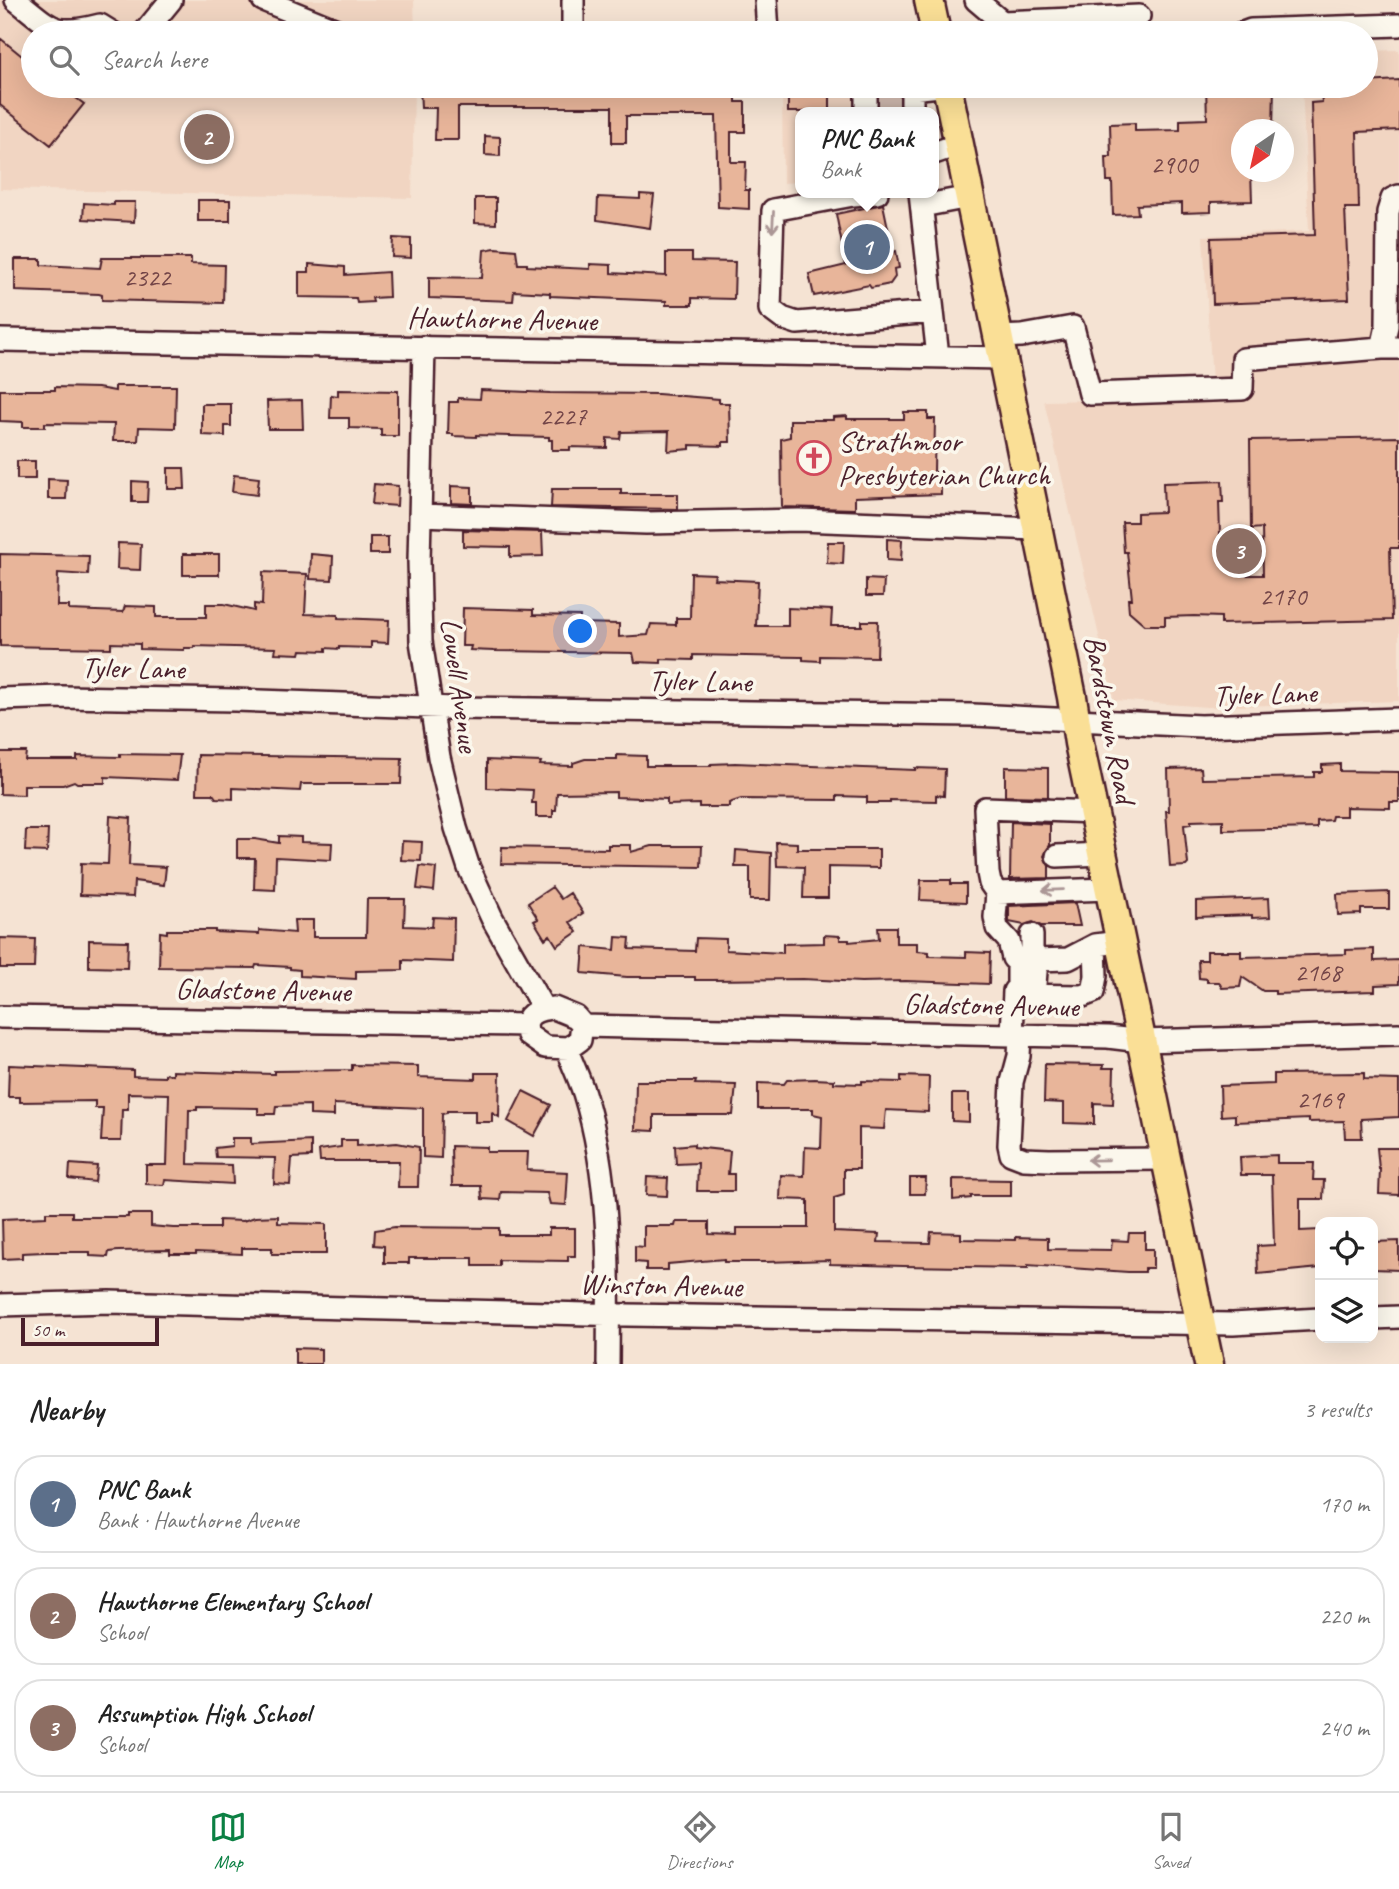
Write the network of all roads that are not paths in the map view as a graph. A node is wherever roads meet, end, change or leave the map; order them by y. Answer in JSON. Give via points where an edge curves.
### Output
{"nodes":[{"id":1,"x":16,"y":0,"type":"edge"},
{"id":2,"x":171,"y":0,"type":"edge"},
{"id":3,"x":263,"y":0,"type":"edge"},
{"id":4,"x":573,"y":0,"type":"edge"},
{"id":5,"x":766,"y":0,"type":"edge"},
{"id":6,"x":929,"y":0,"type":"edge"},
{"id":7,"x":976,"y":0,"type":"edge"},
{"id":8,"x":1139,"y":17,"type":"edge"},
{"id":9,"x":45,"y":21,"type":"edge"},
{"id":10,"x":154,"y":21,"type":"edge"},
{"id":11,"x":315,"y":21,"type":"edge"},
{"id":12,"x":572,"y":21,"type":"edge"},
{"id":13,"x":767,"y":21,"type":"edge"},
{"id":14,"x":933,"y":21,"type":"edge"},
{"id":15,"x":996,"y":21,"type":"edge"},
{"id":16,"x":1089,"y":21,"type":"edge"},
{"id":17,"x":1399,"y":25,"type":"edge"},
{"id":18,"x":1378,"y":26,"type":"edge"},
{"id":19,"x":947,"y":98,"type":"edge"},
{"id":20,"x":945,"y":149,"type":"edge"},
{"id":21,"x":1399,"y":196,"type":"edge"},
{"id":22,"x":969,"y":197,"type":"junction"},
{"id":23,"x":837,"y":198,"type":"edge"},
{"id":24,"x":921,"y":199,"type":"edge"},
{"id":25,"x":933,"y":312,"type":"junction"},
{"id":26,"x":821,"y":321,"type":"junction"},
{"id":27,"x":0,"y":340,"type":"edge"},
{"id":28,"x":424,"y":347,"type":"junction"},
{"id":29,"x":1001,"y":348,"type":"junction"},
{"id":30,"x":1391,"y":348,"type":"edge"},
{"id":31,"x":823,"y":355,"type":"junction"},
{"id":32,"x":939,"y":357,"type":"junction"},
{"id":33,"x":420,"y":515,"type":"junction"},
{"id":34,"x":1038,"y":529,"type":"junction"},
{"id":35,"x":0,"y":699,"type":"edge"},
{"id":36,"x":430,"y":707,"type":"junction"},
{"id":37,"x":1075,"y":719,"type":"junction"},
{"id":38,"x":1399,"y":719,"type":"edge"},
{"id":39,"x":1094,"y":812,"type":"junction"},
{"id":40,"x":1102,"y":854,"type":"junction"},
{"id":41,"x":1057,"y":856,"type":"dead end"},
{"id":42,"x":1110,"y":889,"type":"junction"},
{"id":43,"x":997,"y":892,"type":"junction"},
{"id":44,"x":1032,"y":936,"type":"dead end"},
{"id":45,"x":1108,"y":944,"type":"junction"},
{"id":46,"x":1037,"y":961,"type":"junction"},
{"id":47,"x":1020,"y":994,"type":"junction"},
{"id":48,"x":542,"y":1008,"type":"junction"},
{"id":49,"x":0,"y":1017,"type":"edge"},
{"id":50,"x":526,"y":1025,"type":"junction"},
{"id":51,"x":582,"y":1026,"type":"junction"},
{"id":52,"x":1399,"y":1034,"type":"edge"},
{"id":53,"x":1016,"y":1035,"type":"junction"},
{"id":54,"x":1141,"y":1041,"type":"junction"},
{"id":55,"x":566,"y":1048,"type":"junction"},
{"id":56,"x":1166,"y":1159,"type":"junction"},
{"id":57,"x":0,"y":1305,"type":"edge"},
{"id":58,"x":608,"y":1314,"type":"junction"},
{"id":59,"x":1399,"y":1317,"type":"edge"},
{"id":60,"x":1378,"y":1318,"type":"edge"},
{"id":61,"x":1315,"y":1319,"type":"edge"},
{"id":62,"x":1200,"y":1322,"type":"junction"},
{"id":63,"x":608,"y":1364,"type":"edge"},
{"id":64,"x":1209,"y":1364,"type":"edge"}],
"edges":[{"from":1,"to":9,"type":"street"},
{"from":2,"to":10,"type":"street"},
{"from":3,"to":11,"type":"street"},
{"from":4,"to":12,"type":"street"},
{"from":5,"to":13,"type":"street"},
{"from":6,"to":14,"type":"main road"},
{"from":7,"to":15,"type":"street"},
{"from":8,"to":16,"type":"street"},
{"from":17,"to":18,"type":"street"},
{"from":19,"to":20,"type":"main road","name":"Bardstown Road"},
{"from":20,"to":22,"type":"main road","name":"Bardstown Road"},
{"from":21,"to":30,"type":"street","via":[[1392,199],[1388,212],[1387,326]]},
{"from":22,"to":24,"type":"street"},
{"from":22,"to":29,"type":"main road","name":"Bardstown Road"},
{"from":23,"to":26,"type":"street","one_way":true,"via":[[773,210],[770,310],[797,323]]},
{"from":24,"to":25,"type":"street"},
{"from":25,"to":26,"type":"street"},
{"from":25,"to":32,"type":"street"},
{"from":26,"to":31,"type":"street"},
{"from":27,"to":28,"type":"street","name":"Hawthorne Avenue"},
{"from":28,"to":31,"type":"street","name":"Hawthorne Avenue"},
{"from":28,"to":33,"type":"street","name":"Lowell Avenue"},
{"from":29,"to":30,"type":"street","name":"Hawthorne Avenue","via":[[1022,336],[1073,327],[1090,394],[1242,389],[1243,359]]},
{"from":29,"to":32,"type":"street","name":"Hawthorne Avenue"},
{"from":29,"to":34,"type":"main road","name":"Bardstown Road"},
{"from":31,"to":32,"type":"street","name":"Hawthorne Avenue"},
{"from":33,"to":34,"type":"street","via":[[646,523],[799,520]]},
{"from":33,"to":36,"type":"street","name":"Lowell Avenue","via":[[421,641]]},
{"from":34,"to":37,"type":"main road","name":"Bardstown Road"},
{"from":35,"to":36,"type":"street","name":"Tyler Lane"},
{"from":36,"to":37,"type":"street","name":"Tyler Lane"},
{"from":36,"to":48,"type":"street","name":"Lowell Avenue","via":[[469,867]]},
{"from":37,"to":38,"type":"street","name":"Tyler Lane","via":[[1201,726]]},
{"from":37,"to":39,"type":"main road","name":"Bardstown Road"},
{"from":39,"to":40,"type":"main road","name":"Bardstown Road"},
{"from":39,"to":43,"type":"street","via":[[985,798],[988,873]]},
{"from":40,"to":41,"type":"street"},
{"from":40,"to":42,"type":"main road","name":"Bardstown Road"},
{"from":42,"to":43,"type":"street","one_way":true},
{"from":42,"to":45,"type":"main road","name":"Bardstown Road"},
{"from":43,"to":47,"type":"street","via":[[997,928],[1009,941],[1018,963]]},
{"from":44,"to":46,"type":"street"},
{"from":45,"to":46,"type":"street","via":[[1068,959]]},
{"from":45,"to":47,"type":"street","via":[[1093,992],[1083,996]]},
{"from":45,"to":54,"type":"main road","name":"Bardstown Road"},
{"from":46,"to":47,"type":"street"},
{"from":47,"to":53,"type":"street"},
{"from":48,"to":50,"type":"street","via":[[530,1014]]},
{"from":48,"to":51,"type":"street","via":[[566,1011]]},
{"from":49,"to":50,"type":"street","name":"Gladstone Avenue"},
{"from":50,"to":55,"type":"street","via":[[534,1041]]},
{"from":51,"to":53,"type":"street","name":"Gladstone Avenue"},
{"from":51,"to":55,"type":"street","via":[[580,1040]]},
{"from":52,"to":54,"type":"street","name":"Gladstone Avenue"},
{"from":53,"to":54,"type":"street","name":"Gladstone Avenue"},
{"from":56,"to":53,"type":"street","one_way":true,"via":[[1049,1160],[1011,1154],[1012,1082],[1019,1056]]},
{"from":54,"to":56,"type":"main road","name":"Bardstown Road"},
{"from":55,"to":58,"type":"street","via":[[584,1093],[600,1171]]},
{"from":56,"to":62,"type":"main road","name":"Bardstown Road"},
{"from":57,"to":58,"type":"street","name":"Winston Avenue","via":[[108,1301]]},
{"from":58,"to":62,"type":"street","name":"Winston Avenue"},
{"from":58,"to":63,"type":"street"},
{"from":59,"to":60,"type":"street"},
{"from":61,"to":62,"type":"street","name":"Winston Avenue"},
{"from":62,"to":64,"type":"main road","name":"Bardstown Road"}]}
